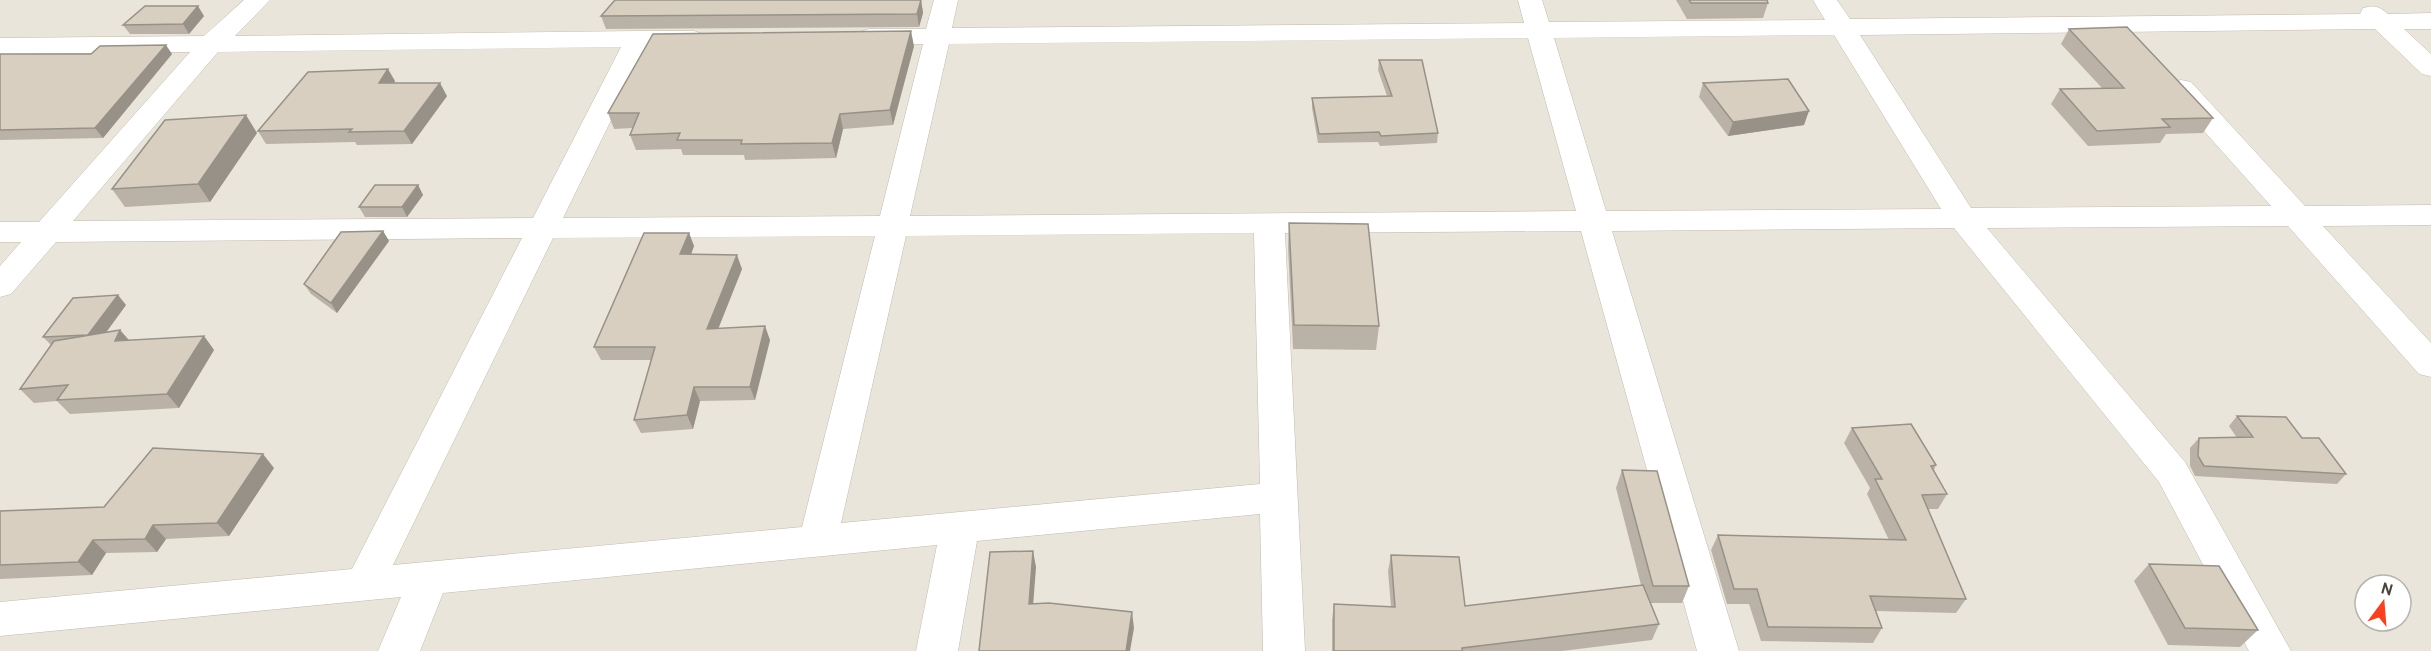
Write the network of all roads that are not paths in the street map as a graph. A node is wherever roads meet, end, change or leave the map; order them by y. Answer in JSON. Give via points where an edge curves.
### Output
{"nodes":[{"id":1,"x":258,"y":0,"type":"edge"},
{"id":2,"x":946,"y":0,"type":"edge"},
{"id":3,"x":1825,"y":0,"type":"edge"},
{"id":4,"x":2101,"y":0,"type":"edge"},
{"id":5,"x":2357,"y":0,"type":"edge"},
{"id":6,"x":1534,"y":15,"type":"edge"},
{"id":7,"x":2380,"y":21,"type":"junction"},
{"id":8,"x":2431,"y":21,"type":"edge"},
{"id":9,"x":2122,"y":24,"type":"junction"},
{"id":10,"x":1842,"y":27,"type":"junction"},
{"id":11,"x":938,"y":36,"type":"junction"},
{"id":12,"x":842,"y":37,"type":"edge"},
{"id":13,"x":638,"y":39,"type":"junction"},
{"id":14,"x":722,"y":39,"type":"edge"},
{"id":15,"x":211,"y":44,"type":"junction"},
{"id":16,"x":0,"y":46,"type":"edge"},
{"id":17,"x":2431,"y":68,"type":"edge"},
{"id":18,"x":2431,"y":215,"type":"edge"},
{"id":19,"x":2296,"y":216,"type":"junction"},
{"id":20,"x":1962,"y":219,"type":"junction"},
{"id":21,"x":1593,"y":221,"type":"junction"},
{"id":22,"x":1269,"y":223,"type":"junction"},
{"id":23,"x":893,"y":225,"type":"junction"},
{"id":24,"x":542,"y":228,"type":"junction"},
{"id":25,"x":47,"y":231,"type":"junction"},
{"id":26,"x":0,"y":232,"type":"edge"},
{"id":27,"x":0,"y":286,"type":"edge"},
{"id":28,"x":2431,"y":365,"type":"edge"},
{"id":29,"x":1279,"y":497,"type":"junction"},
{"id":30,"x":960,"y":527,"type":"junction"},
{"id":31,"x":818,"y":541,"type":"junction"},
{"id":32,"x":429,"y":578,"type":"junction"},
{"id":33,"x":364,"y":584,"type":"junction"},
{"id":34,"x":0,"y":619,"type":"edge"},
{"id":35,"x":399,"y":651,"type":"edge"},
{"id":36,"x":937,"y":651,"type":"edge"},
{"id":37,"x":1284,"y":651,"type":"edge"},
{"id":38,"x":1718,"y":651,"type":"edge"},
{"id":39,"x":2270,"y":651,"type":"edge"}],
"edges":[{"from":1,"to":15,"type":"street"},
{"from":2,"to":11,"type":"street"},
{"from":3,"to":10,"type":"street"},
{"from":4,"to":9,"type":"street"},
{"from":5,"to":7,"type":"street"},
{"from":6,"to":10,"type":"street"},
{"from":6,"to":11,"type":"street"},
{"from":6,"to":21,"type":"street"},
{"from":7,"to":8,"type":"street"},
{"from":7,"to":9,"type":"street"},
{"from":7,"to":17,"type":"street"},
{"from":9,"to":10,"type":"street"},
{"from":9,"to":19,"type":"street"},
{"from":10,"to":20,"type":"street"},
{"from":11,"to":12,"type":"street"},
{"from":11,"to":23,"type":"street"},
{"from":13,"to":14,"type":"street"},
{"from":13,"to":15,"type":"street"},
{"from":13,"to":24,"type":"street"},
{"from":15,"to":16,"type":"street"},
{"from":15,"to":25,"type":"street"},
{"from":18,"to":19,"type":"street"},
{"from":19,"to":20,"type":"street"},
{"from":19,"to":28,"type":"street"},
{"from":20,"to":21,"type":"street"},
{"from":20,"to":39,"type":"street","via":[[2172,472]]},
{"from":21,"to":22,"type":"street"},
{"from":21,"to":38,"type":"street"},
{"from":22,"to":23,"type":"street"},
{"from":22,"to":29,"type":"street"},
{"from":23,"to":24,"type":"street"},
{"from":23,"to":31,"type":"street"},
{"from":24,"to":25,"type":"street"},
{"from":24,"to":33,"type":"street"},
{"from":25,"to":26,"type":"street"},
{"from":25,"to":27,"type":"street"},
{"from":29,"to":30,"type":"street"},
{"from":29,"to":37,"type":"street"},
{"from":30,"to":31,"type":"street"},
{"from":30,"to":36,"type":"street"},
{"from":31,"to":32,"type":"street"},
{"from":32,"to":33,"type":"street"},
{"from":32,"to":35,"type":"street"},
{"from":33,"to":34,"type":"street"}]}
